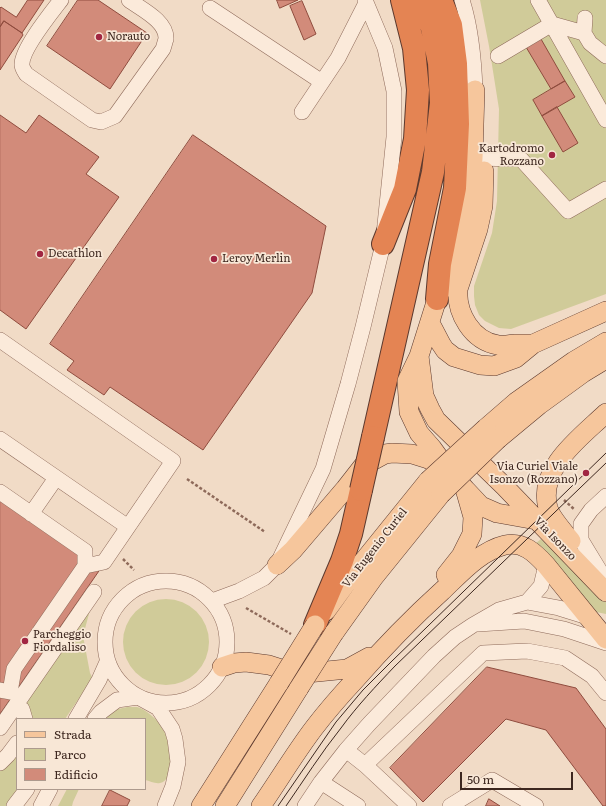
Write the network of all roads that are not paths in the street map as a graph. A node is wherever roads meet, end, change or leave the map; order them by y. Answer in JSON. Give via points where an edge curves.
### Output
{"nodes":[{"id":1,"x":61,"y":0,"type":"edge"},
{"id":2,"x":129,"y":0,"type":"edge"},
{"id":3,"x":402,"y":0,"type":"edge"},
{"id":4,"x":422,"y":0,"type":"edge"},
{"id":5,"x":442,"y":0,"type":"edge"},
{"id":6,"x":462,"y":0,"type":"edge"},
{"id":7,"x":538,"y":0,"type":"edge"},
{"id":8,"x":366,"y":2,"type":"edge"},
{"id":9,"x":210,"y":8,"type":"dead end"},
{"id":10,"x":585,"y":18,"type":"dead end"},
{"id":11,"x":552,"y":24,"type":"junction"},
{"id":12,"x":584,"y":33,"type":"junction"},
{"id":13,"x":498,"y":56,"type":"dead end"},
{"id":14,"x":606,"y":56,"type":"edge"},
{"id":15,"x":322,"y":82,"type":"junction"},
{"id":16,"x":475,"y":90,"type":"joint"},
{"id":17,"x":302,"y":112,"type":"dead end"},
{"id":18,"x":606,"y":120,"type":"edge"},
{"id":19,"x":479,"y":158,"type":"junction"},
{"id":20,"x":606,"y":190,"type":"edge"},
{"id":21,"x":383,"y":244,"type":"junction"},
{"id":22,"x":437,"y":299,"type":"junction"},
{"id":23,"x":606,"y":311,"type":"edge"},
{"id":24,"x":430,"y":323,"type":"junction"},
{"id":25,"x":0,"y":340,"type":"edge"},
{"id":26,"x":606,"y":342,"type":"edge"},
{"id":27,"x":533,"y":344,"type":"junction"},
{"id":28,"x":420,"y":356,"type":"junction"},
{"id":29,"x":606,"y":359,"type":"edge"},
{"id":30,"x":606,"y":413,"type":"edge"},
{"id":31,"x":492,"y":433,"type":"junction"},
{"id":32,"x":0,"y":439,"type":"edge"},
{"id":33,"x":448,"y":470,"type":"junction"},
{"id":34,"x":56,"y":478,"type":"junction"},
{"id":35,"x":465,"y":489,"type":"junction"},
{"id":36,"x":0,"y":492,"type":"edge"},
{"id":37,"x":606,"y":496,"type":"edge"},
{"id":38,"x":31,"y":514,"type":"junction"},
{"id":39,"x":536,"y":520,"type":"junction"},
{"id":40,"x":128,"y":527,"type":"junction"},
{"id":41,"x":276,"y":565,"type":"junction"},
{"id":42,"x":546,"y":565,"type":"junction"},
{"id":43,"x":85,"y":566,"type":"junction"},
{"id":44,"x":606,"y":581,"type":"edge"},
{"id":45,"x":606,"y":587,"type":"edge"},
{"id":46,"x":94,"y":592,"type":"dead end"},
{"id":47,"x":606,"y":592,"type":"edge"},
{"id":48,"x":212,"y":601,"type":"junction"},
{"id":49,"x":527,"y":602,"type":"junction"},
{"id":50,"x":415,"y":615,"type":"junction"},
{"id":51,"x":597,"y":619,"type":"edge"},
{"id":52,"x":473,"y":625,"type":"junction"},
{"id":53,"x":325,"y":629,"type":"junction"},
{"id":54,"x":606,"y":640,"type":"edge"},
{"id":55,"x":606,"y":643,"type":"edge"},
{"id":56,"x":381,"y":651,"type":"junction"},
{"id":57,"x":107,"y":662,"type":"junction"},
{"id":58,"x":222,"y":667,"type":"junction"},
{"id":59,"x":5,"y":691,"type":"edge"},
{"id":60,"x":606,"y":693,"type":"edge"},
{"id":61,"x":138,"y":697,"type":"junction"},
{"id":62,"x":98,"y":716,"type":"edge"},
{"id":63,"x":77,"y":718,"type":"edge"},
{"id":64,"x":3,"y":724,"type":"edge"},
{"id":65,"x":16,"y":744,"type":"edge"},
{"id":66,"x":346,"y":750,"type":"junction"},
{"id":67,"x":0,"y":763,"type":"edge"},
{"id":68,"x":365,"y":765,"type":"junction"},
{"id":69,"x":321,"y":782,"type":"junction"},
{"id":70,"x":26,"y":790,"type":"edge"},
{"id":71,"x":36,"y":790,"type":"edge"},
{"id":72,"x":49,"y":790,"type":"edge"},
{"id":73,"x":60,"y":790,"type":"edge"},
{"id":74,"x":14,"y":806,"type":"edge"},
{"id":75,"x":27,"y":806,"type":"edge"},
{"id":76,"x":41,"y":806,"type":"edge"},
{"id":77,"x":52,"y":806,"type":"edge"},
{"id":78,"x":165,"y":806,"type":"edge"},
{"id":79,"x":201,"y":806,"type":"edge"},
{"id":80,"x":225,"y":806,"type":"edge"},
{"id":81,"x":261,"y":806,"type":"edge"},
{"id":82,"x":305,"y":806,"type":"edge"},
{"id":83,"x":358,"y":806,"type":"edge"},
{"id":84,"x":409,"y":806,"type":"edge"},
{"id":85,"x":450,"y":806,"type":"edge"},
{"id":86,"x":536,"y":806,"type":"edge"}],
"edges":[{"from":1,"to":2,"type":"street","via":[[25,52],[22,66],[26,74],[92,120],[101,122],[115,116],[163,49],[166,38],[159,21]]},
{"from":3,"to":21,"type":"highway","via":[[414,48],[418,90],[416,139],[405,189]]},
{"from":4,"to":53,"type":"highway","bridge":true,"via":[[432,28],[439,64],[441,103],[433,172],[352,534],[342,561]]},
{"from":5,"to":22,"type":"highway","via":[[451,26],[456,64],[458,124],[455,188],[440,264]]},
{"from":6,"to":16,"type":"street","via":[[474,68]]},
{"from":7,"to":11,"type":"street"},
{"from":8,"to":15,"type":"street","via":[[345,46]]},
{"from":8,"to":21,"type":"street","via":[[385,48],[394,91],[394,137]]},
{"from":9,"to":15,"type":"street"},
{"from":10,"to":12,"type":"street"},
{"from":11,"to":12,"type":"street"},
{"from":11,"to":13,"type":"street"},
{"from":11,"to":18,"type":"street"},
{"from":12,"to":14,"type":"street","via":[[590,43]]},
{"from":15,"to":17,"type":"street"},
{"from":16,"to":19,"type":"main road","via":[[481,122]]},
{"from":19,"to":20,"type":"street","via":[[521,159],[568,211]]},
{"from":19,"to":22,"type":"main road","via":[[465,229]]},
{"from":19,"to":27,"type":"main road","via":[[483,206],[458,288],[461,313],[472,331],[491,343],[503,346]]},
{"from":21,"to":41,"type":"street","via":[[348,384],[323,469]]},
{"from":22,"to":24,"type":"main road"},
{"from":23,"to":27,"type":"main road"},
{"from":24,"to":27,"type":"main road","via":[[441,344],[454,357],[480,365],[494,366],[516,358]]},
{"from":24,"to":28,"type":"main road"},
{"from":25,"to":40,"type":"street","via":[[173,461]]},
{"from":26,"to":31,"type":"main road","name":"Via Eugenio Curiel","via":[[516,402]]},
{"from":28,"to":33,"type":"main road","via":[[407,381],[409,412],[419,433]]},
{"from":28,"to":39,"type":"main road","name":"Via Isonzo","via":[[424,396],[436,420]]},
{"from":29,"to":31,"type":"main road","name":"Via Eugenio Curiel","via":[[539,405]]},
{"from":30,"to":45,"type":"main road","via":[[556,464],[550,476],[547,492],[548,509],[555,521]]},
{"from":31,"to":53,"type":"main road","name":"Via Eugenio Curiel","bridge":true,"via":[[353,574]]},
{"from":32,"to":34,"type":"street"},
{"from":33,"to":35,"type":"main road"},
{"from":33,"to":41,"type":"main road","via":[[412,454],[392,453],[363,466],[293,550]]},
{"from":34,"to":38,"type":"street"},
{"from":34,"to":40,"type":"street"},
{"from":35,"to":39,"type":"main road","via":[[481,506],[497,513]]},
{"from":35,"to":50,"type":"main road","via":[[473,517],[472,534],[461,556]]},
{"from":36,"to":38,"type":"street"},
{"from":37,"to":44,"type":"street","via":[[581,524],[580,540]]},
{"from":38,"to":43,"type":"street","via":[[85,551]]},
{"from":39,"to":47,"type":"main road","name":"Via Isonzo"},
{"from":40,"to":43,"type":"street","via":[[104,562]]},
{"from":41,"to":48,"type":"street","via":[[264,578]]},
{"from":42,"to":49,"type":"street","via":[[541,586]]},
{"from":42,"to":50,"type":"main road","via":[[528,548],[517,545],[507,545],[486,553],[468,566]]},
{"from":42,"to":51,"type":"main road"},
{"from":43,"to":59,"type":"street","via":[[14,669]]},
{"from":46,"to":64,"type":"street"},
{"from":48,"to":57,"type":"street","via":[[199,590],[183,583],[166,580],[150,582],[134,589],[121,599],[105,628]]},
{"from":48,"to":58,"type":"street","via":[[227,632],[227,650]]},
{"from":49,"to":51,"type":"street"},
{"from":49,"to":52,"type":"street","via":[[499,610]]},
{"from":50,"to":56,"type":"main road"},
{"from":51,"to":54,"type":"main road"},
{"from":52,"to":55,"type":"street","via":[[524,621],[564,629]]},
{"from":52,"to":66,"type":"street","via":[[455,636],[434,656]]},
{"from":53,"to":79,"type":"main road","name":"Via Eugenio Curiel","bridge":true,"via":[[279,683]]},
{"from":53,"to":80,"type":"main road","name":"Via Eugenio Curiel","bridge":true,"via":[[299,688]]},
{"from":56,"to":58,"type":"main road","via":[[347,669],[332,671],[297,674],[268,665],[246,662]]},
{"from":56,"to":81,"type":"main road","via":[[325,713]]},
{"from":57,"to":61,"type":"street","via":[[124,688]]},
{"from":57,"to":63,"type":"street"},
{"from":58,"to":61,"type":"street","via":[[212,684],[196,696],[183,701],[157,703]]},
{"from":59,"to":64,"type":"street"},
{"from":60,"to":68,"type":"street","via":[[592,676],[565,658],[527,651],[483,653]]},
{"from":61,"to":62,"type":"street","via":[[117,700]]},
{"from":61,"to":78,"type":"street","via":[[158,708],[172,729],[175,739],[178,762],[173,786]]},
{"from":65,"to":67,"type":"street"},
{"from":66,"to":68,"type":"street"},
{"from":66,"to":69,"type":"street"},
{"from":68,"to":84,"type":"street"},
{"from":69,"to":82,"type":"street"},
{"from":69,"to":83,"type":"street"},
{"from":70,"to":74,"type":"street"},
{"from":71,"to":75,"type":"street"},
{"from":72,"to":76,"type":"street"},
{"from":73,"to":77,"type":"street"},
{"from":85,"to":86,"type":"street","via":[[492,780]]}]}
